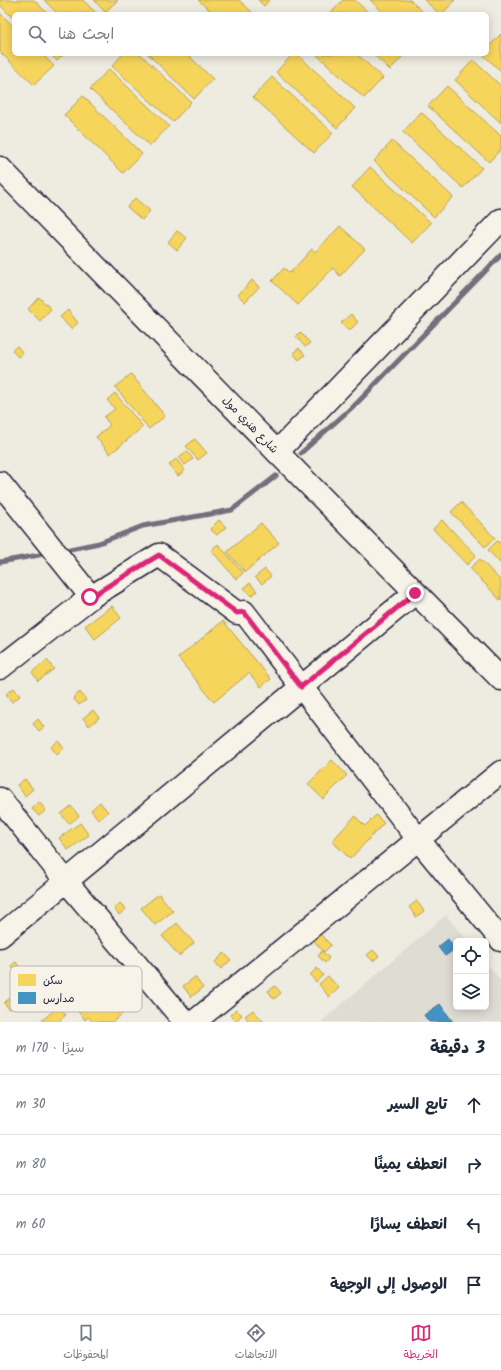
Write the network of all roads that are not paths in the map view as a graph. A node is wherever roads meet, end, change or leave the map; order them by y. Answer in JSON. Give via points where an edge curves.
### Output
{"nodes":[{"id":1,"x":0,"y":168,"type":"edge"},
{"id":2,"x":501,"y":220,"type":"edge"},
{"id":3,"x":277,"y":452,"type":"junction"},
{"id":4,"x":0,"y":483,"type":"edge"},
{"id":5,"x":415,"y":593,"type":"junction"},
{"id":6,"x":90,"y":597,"type":"junction"},
{"id":7,"x":0,"y":668,"type":"edge"},
{"id":8,"x":501,"y":680,"type":"edge"},
{"id":9,"x":301,"y":687,"type":"junction"},
{"id":10,"x":501,"y":772,"type":"edge"},
{"id":11,"x":0,"y":799,"type":"edge"},
{"id":12,"x":418,"y":839,"type":"junction"},
{"id":13,"x":66,"y":881,"type":"junction"},
{"id":14,"x":0,"y":936,"type":"edge"},
{"id":15,"x":501,"y":940,"type":"edge"},
{"id":16,"x":138,"y":966,"type":"edge"},
{"id":17,"x":142,"y":971,"type":"edge"},
{"id":18,"x":185,"y":1022,"type":"edge"},
{"id":19,"x":194,"y":1022,"type":"edge"}],
"edges":[{"from":1,"to":3,"type":"main road","name":"شارع هنري مول"},
{"from":2,"to":3,"type":"main road"},
{"from":3,"to":5,"type":"main road","name":"شارع هنري مول"},
{"from":4,"to":6,"type":"main road"},
{"from":5,"to":8,"type":"main road","name":"شارع هنري مول"},
{"from":5,"to":9,"type":"main road"},
{"from":6,"to":7,"type":"main road"},
{"from":6,"to":9,"type":"main road","via":[[159,555],[237,613],[244,612]]},
{"from":9,"to":12,"type":"main road"},
{"from":9,"to":13,"type":"main road"},
{"from":10,"to":12,"type":"main road"},
{"from":11,"to":13,"type":"main road"},
{"from":12,"to":15,"type":"main road"},
{"from":12,"to":19,"type":"main road"},
{"from":13,"to":14,"type":"main road"},
{"from":13,"to":16,"type":"main road"},
{"from":17,"to":18,"type":"main road"}]}
